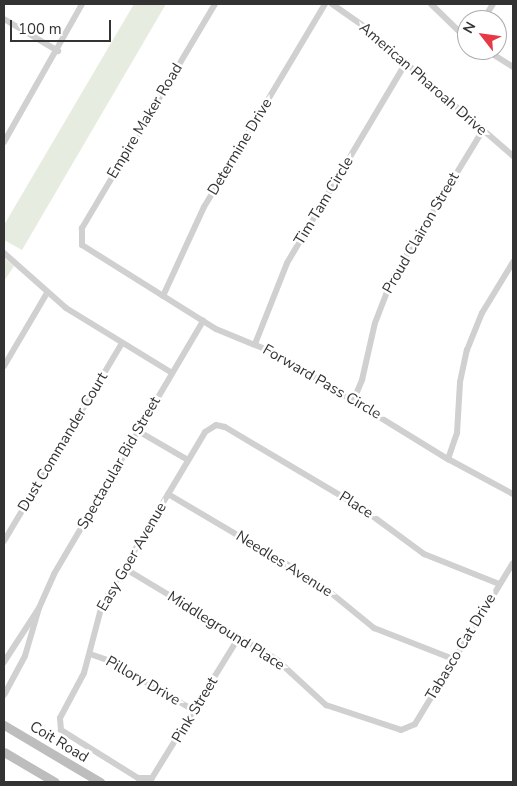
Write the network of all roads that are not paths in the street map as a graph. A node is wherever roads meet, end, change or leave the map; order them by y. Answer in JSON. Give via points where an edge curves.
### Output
{"nodes":[{"id":1,"x":82,"y":4,"type":"edge"},
{"id":2,"x":215,"y":4,"type":"edge"},
{"id":3,"x":325,"y":4,"type":"edge"},
{"id":4,"x":332,"y":4,"type":"edge"},
{"id":5,"x":431,"y":4,"type":"edge"},
{"id":6,"x":4,"y":19,"type":"edge"},
{"id":7,"x":457,"y":29,"type":"edge"},
{"id":8,"x":58,"y":51,"type":"junction"},
{"id":9,"x":502,"y":60,"type":"edge"},
{"id":10,"x":406,"y":64,"type":"junction"},
{"id":11,"x":513,"y":67,"type":"edge"},
{"id":12,"x":482,"y":130,"type":"junction"},
{"id":13,"x":4,"y":142,"type":"edge"},
{"id":14,"x":513,"y":156,"type":"edge"},
{"id":15,"x":80,"y":240,"type":"joint"},
{"id":16,"x":4,"y":253,"type":"edge"},
{"id":17,"x":513,"y":262,"type":"edge"},
{"id":18,"x":47,"y":293,"type":"junction"},
{"id":19,"x":163,"y":296,"type":"junction"},
{"id":20,"x":203,"y":321,"type":"junction"},
{"id":21,"x":122,"y":342,"type":"junction"},
{"id":22,"x":255,"y":344,"type":"junction"},
{"id":23,"x":4,"y":366,"type":"edge"},
{"id":24,"x":172,"y":373,"type":"junction"},
{"id":25,"x":354,"y":399,"type":"junction"},
{"id":26,"x":214,"y":426,"type":"joint"},
{"id":27,"x":138,"y":430,"type":"junction"},
{"id":28,"x":448,"y":458,"type":"junction"},
{"id":29,"x":188,"y":460,"type":"junction"},
{"id":30,"x":168,"y":494,"type":"junction"},
{"id":31,"x":513,"y":494,"type":"edge"},
{"id":32,"x":4,"y":541,"type":"edge"},
{"id":33,"x":513,"y":563,"type":"edge"},
{"id":34,"x":124,"y":568,"type":"junction"},
{"id":35,"x":499,"y":584,"type":"junction"},
{"id":36,"x":39,"y":608,"type":"junction"},
{"id":37,"x":239,"y":637,"type":"junction"},
{"id":38,"x":90,"y":654,"type":"junction"},
{"id":39,"x":453,"y":659,"type":"junction"},
{"id":40,"x":4,"y":662,"type":"edge"},
{"id":41,"x":4,"y":695,"type":"edge"},
{"id":42,"x":195,"y":711,"type":"junction"},
{"id":43,"x":4,"y":725,"type":"edge"},
{"id":44,"x":407,"y":729,"type":"joint"},
{"id":45,"x":4,"y":752,"type":"edge"},
{"id":46,"x":148,"y":780,"type":"joint"},
{"id":47,"x":55,"y":782,"type":"edge"},
{"id":48,"x":100,"y":782,"type":"edge"}],
"edges":[{"from":1,"to":8,"type":"street"},
{"from":2,"to":15,"type":"street","name":"Empire Maker Road","via":[[82,228]]},
{"from":3,"to":19,"type":"street","name":"Determine Drive","via":[[204,207]]},
{"from":4,"to":10,"type":"street","name":"American Pharoah Drive"},
{"from":5,"to":7,"type":"street"},
{"from":6,"to":8,"type":"street"},
{"from":8,"to":13,"type":"street"},
{"from":9,"to":11,"type":"street"},
{"from":10,"to":12,"type":"street","name":"American Pharoah Drive"},
{"from":10,"to":22,"type":"street","name":"Tim Tam Circle","via":[[287,263]]},
{"from":12,"to":14,"type":"street","name":"American Pharoah Drive"},
{"from":12,"to":25,"type":"street","name":"Proud Clairon Street","via":[[392,279],[375,323],[362,380]]},
{"from":15,"to":19,"type":"street","name":"Forward Pass Circle","via":[[87,249]]},
{"from":16,"to":18,"type":"street"},
{"from":17,"to":28,"type":"street","via":[[482,313],[467,350],[460,382],[457,433]]},
{"from":18,"to":21,"type":"street"},
{"from":18,"to":23,"type":"street"},
{"from":19,"to":20,"type":"street","name":"Forward Pass Circle"},
{"from":20,"to":22,"type":"street","name":"Forward Pass Circle"},
{"from":20,"to":24,"type":"street","name":"Spectacular Bid Street"},
{"from":21,"to":24,"type":"street"},
{"from":21,"to":32,"type":"street","name":"Dust Commander Court"},
{"from":22,"to":25,"type":"street","name":"Forward Pass Circle"},
{"from":24,"to":27,"type":"street","name":"Spectacular Bid Street"},
{"from":25,"to":28,"type":"street","name":"Forward Pass Circle"},
{"from":26,"to":29,"type":"street","name":"Easy Goer Avenue","via":[[206,430]]},
{"from":26,"to":35,"type":"street","name":"Place","via":[[225,427],[363,509],[424,554]]},
{"from":27,"to":29,"type":"street"},
{"from":27,"to":36,"type":"street","name":"Spectacular Bid Street","via":[[54,574]]},
{"from":28,"to":31,"type":"street","name":"Forward Pass Circle"},
{"from":29,"to":30,"type":"street","name":"Easy Goer Avenue"},
{"from":30,"to":34,"type":"street","name":"Easy Goer Avenue"},
{"from":30,"to":39,"type":"street","name":"Needles Avenue","via":[[320,584],[374,628]]},
{"from":33,"to":35,"type":"street","name":"Tabasco Cat Drive"},
{"from":34,"to":37,"type":"street","name":"Middleground Place"},
{"from":34,"to":38,"type":"street","name":"Easy Goer Avenue","via":[[98,613]]},
{"from":35,"to":39,"type":"street","name":"Tabasco Cat Drive"},
{"from":36,"to":40,"type":"street","name":"Spectacular Bid Street"},
{"from":36,"to":41,"type":"street","name":"Spectacular Bid Street","via":[[25,656]]},
{"from":37,"to":42,"type":"street","name":"Pink Street"},
{"from":37,"to":44,"type":"street","name":"Middleground Place","via":[[281,662],[326,705],[398,730]]},
{"from":38,"to":42,"type":"street","name":"Pillory Drive","via":[[110,661]]},
{"from":38,"to":46,"type":"street","name":"Easy Goer Avenue","via":[[59,726],[66,735],[138,778]]},
{"from":39,"to":44,"type":"street","name":"Tabasco Cat Drive","via":[[415,724]]},
{"from":42,"to":46,"type":"street","name":"Pink Street","via":[[158,773]]},
{"from":43,"to":48,"type":"main road","name":"Coit Road"},
{"from":45,"to":47,"type":"main road"}]}
